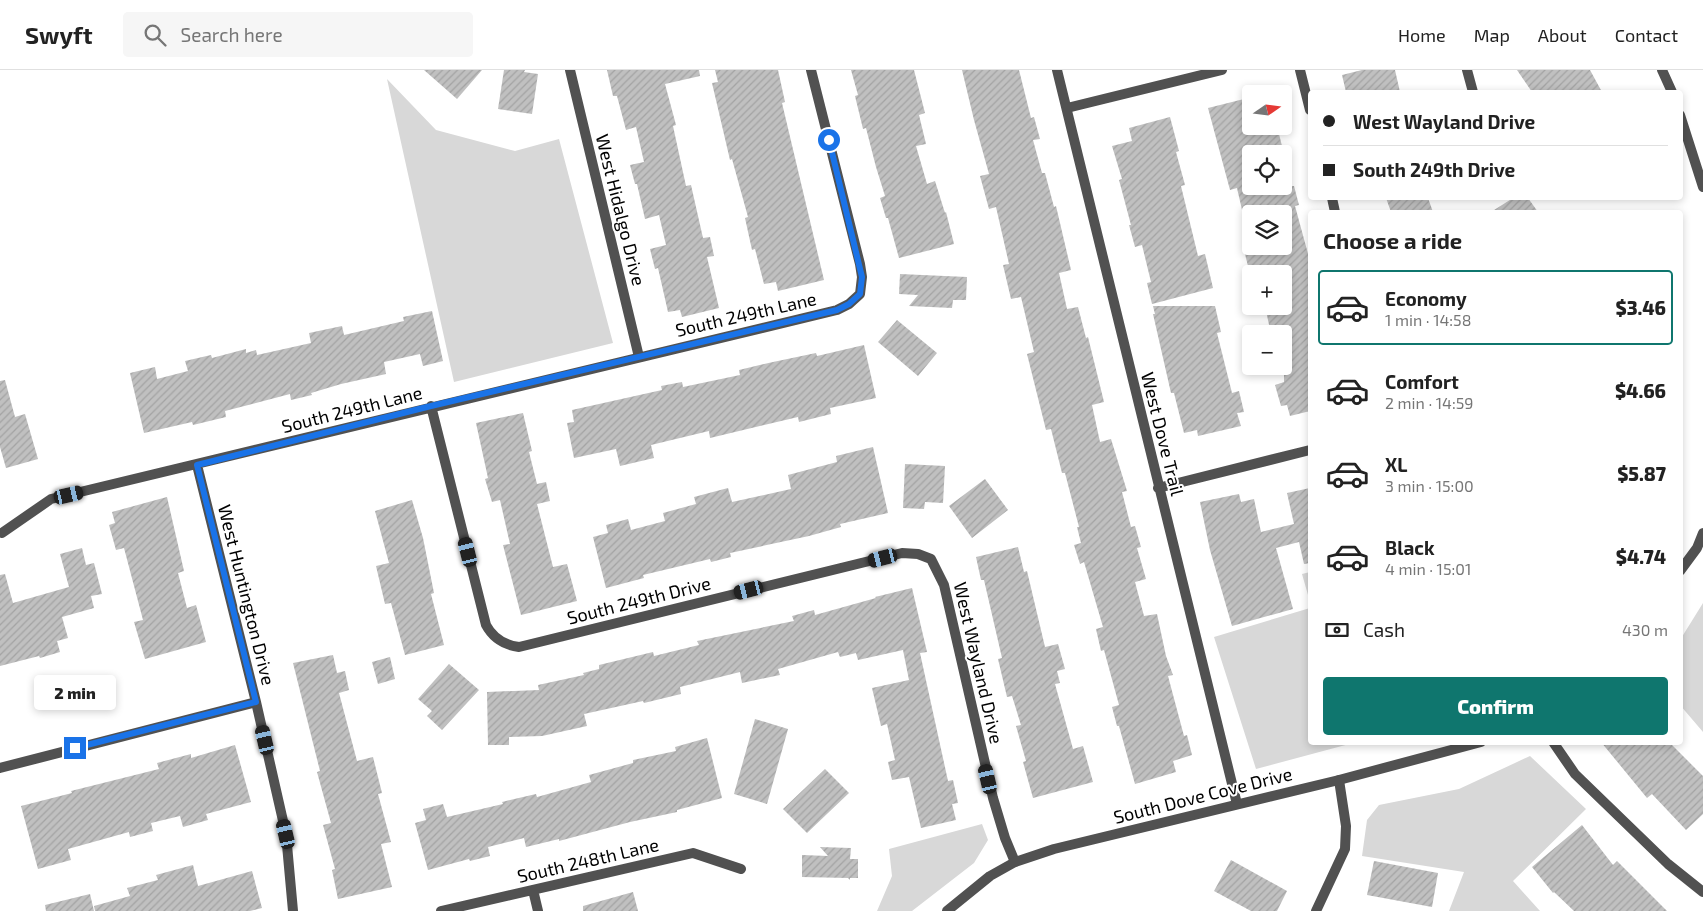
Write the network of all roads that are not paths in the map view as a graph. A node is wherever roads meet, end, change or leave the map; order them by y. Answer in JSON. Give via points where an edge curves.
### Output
{"nodes":[{"id":1,"x":570,"y":70,"type":"edge"},
{"id":2,"x":811,"y":70,"type":"edge"},
{"id":3,"x":1057,"y":70,"type":"edge"},
{"id":4,"x":1222,"y":70,"type":"edge"},
{"id":5,"x":1300,"y":70,"type":"edge"},
{"id":6,"x":1467,"y":70,"type":"edge"},
{"id":7,"x":1662,"y":70,"type":"edge"},
{"id":8,"x":1472,"y":90,"type":"edge"},
{"id":9,"x":1671,"y":90,"type":"edge"},
{"id":10,"x":1308,"y":102,"type":"edge"},
{"id":11,"x":1067,"y":108,"type":"junction"},
{"id":12,"x":1683,"y":124,"type":"edge"},
{"id":13,"x":1703,"y":187,"type":"edge"},
{"id":14,"x":639,"y":357,"type":"junction"},
{"id":15,"x":431,"y":406,"type":"junction"},
{"id":16,"x":1308,"y":450,"type":"edge"},
{"id":17,"x":197,"y":465,"type":"junction"},
{"id":18,"x":1158,"y":488,"type":"junction"},
{"id":19,"x":2,"y":533,"type":"dead end"},
{"id":20,"x":1703,"y":533,"type":"edge"},
{"id":21,"x":930,"y":559,"type":"joint"},
{"id":22,"x":1683,"y":567,"type":"edge"},
{"id":23,"x":256,"y":702,"type":"junction"},
{"id":24,"x":1470,"y":745,"type":"edge"},
{"id":25,"x":1555,"y":745,"type":"edge"},
{"id":26,"x":1,"y":767,"type":"edge"},
{"id":27,"x":1339,"y":780,"type":"junction"},
{"id":28,"x":1237,"y":804,"type":"junction"},
{"id":29,"x":1015,"y":862,"type":"junction"},
{"id":30,"x":741,"y":869,"type":"dead end"},
{"id":31,"x":533,"y":890,"type":"junction"},
{"id":32,"x":1703,"y":892,"type":"edge"},
{"id":33,"x":293,"y":911,"type":"edge"},
{"id":34,"x":441,"y":911,"type":"edge"},
{"id":35,"x":538,"y":911,"type":"edge"},
{"id":36,"x":947,"y":911,"type":"edge"},
{"id":37,"x":1316,"y":911,"type":"edge"}],
"edges":[{"from":1,"to":14,"type":"street","name":"West Hidalgo Drive"},
{"from":2,"to":14,"type":"street","name":"South 249th Lane","via":[[860,264],[860,294],[837,310]]},
{"from":3,"to":11,"type":"street","name":"West Dove Trail"},
{"from":4,"to":11,"type":"street"},
{"from":5,"to":10,"type":"street"},
{"from":6,"to":8,"type":"street"},
{"from":7,"to":9,"type":"street"},
{"from":11,"to":18,"type":"street","name":"West Dove Trail"},
{"from":12,"to":13,"type":"street"},
{"from":14,"to":15,"type":"street","name":"South 249th Lane"},
{"from":15,"to":17,"type":"street","name":"South 249th Lane"},
{"from":15,"to":21,"type":"street","name":"South 249th Drive","via":[[486,625],[490,633],[510,646],[518,647],[902,553]]},
{"from":16,"to":18,"type":"street"},
{"from":17,"to":19,"type":"street","name":"South 249th Lane","via":[[51,500]]},
{"from":17,"to":23,"type":"street","name":"West Huntington Drive"},
{"from":18,"to":28,"type":"street","name":"West Dove Trail"},
{"from":20,"to":22,"type":"street"},
{"from":21,"to":29,"type":"street","name":"West Wayland Drive","via":[[944,585],[992,798]]},
{"from":23,"to":26,"type":"street"},
{"from":23,"to":33,"type":"street","name":"West Huntington Drive","via":[[286,834]]},
{"from":24,"to":27,"type":"street","name":"South Dove Cove Drive"},
{"from":25,"to":32,"type":"street","via":[[1575,774],[1668,864]]},
{"from":27,"to":28,"type":"street","name":"South Dove Cove Drive"},
{"from":27,"to":37,"type":"street","via":[[1346,826],[1345,849]]},
{"from":28,"to":29,"type":"street","name":"South Dove Cove Drive"},
{"from":29,"to":36,"type":"street","name":"South Dove Cove Drive","via":[[990,876]]},
{"from":30,"to":31,"type":"street","name":"South 248th Lane","via":[[693,853]]},
{"from":31,"to":34,"type":"street","name":"South 248th Lane"},
{"from":31,"to":35,"type":"street"}]}
